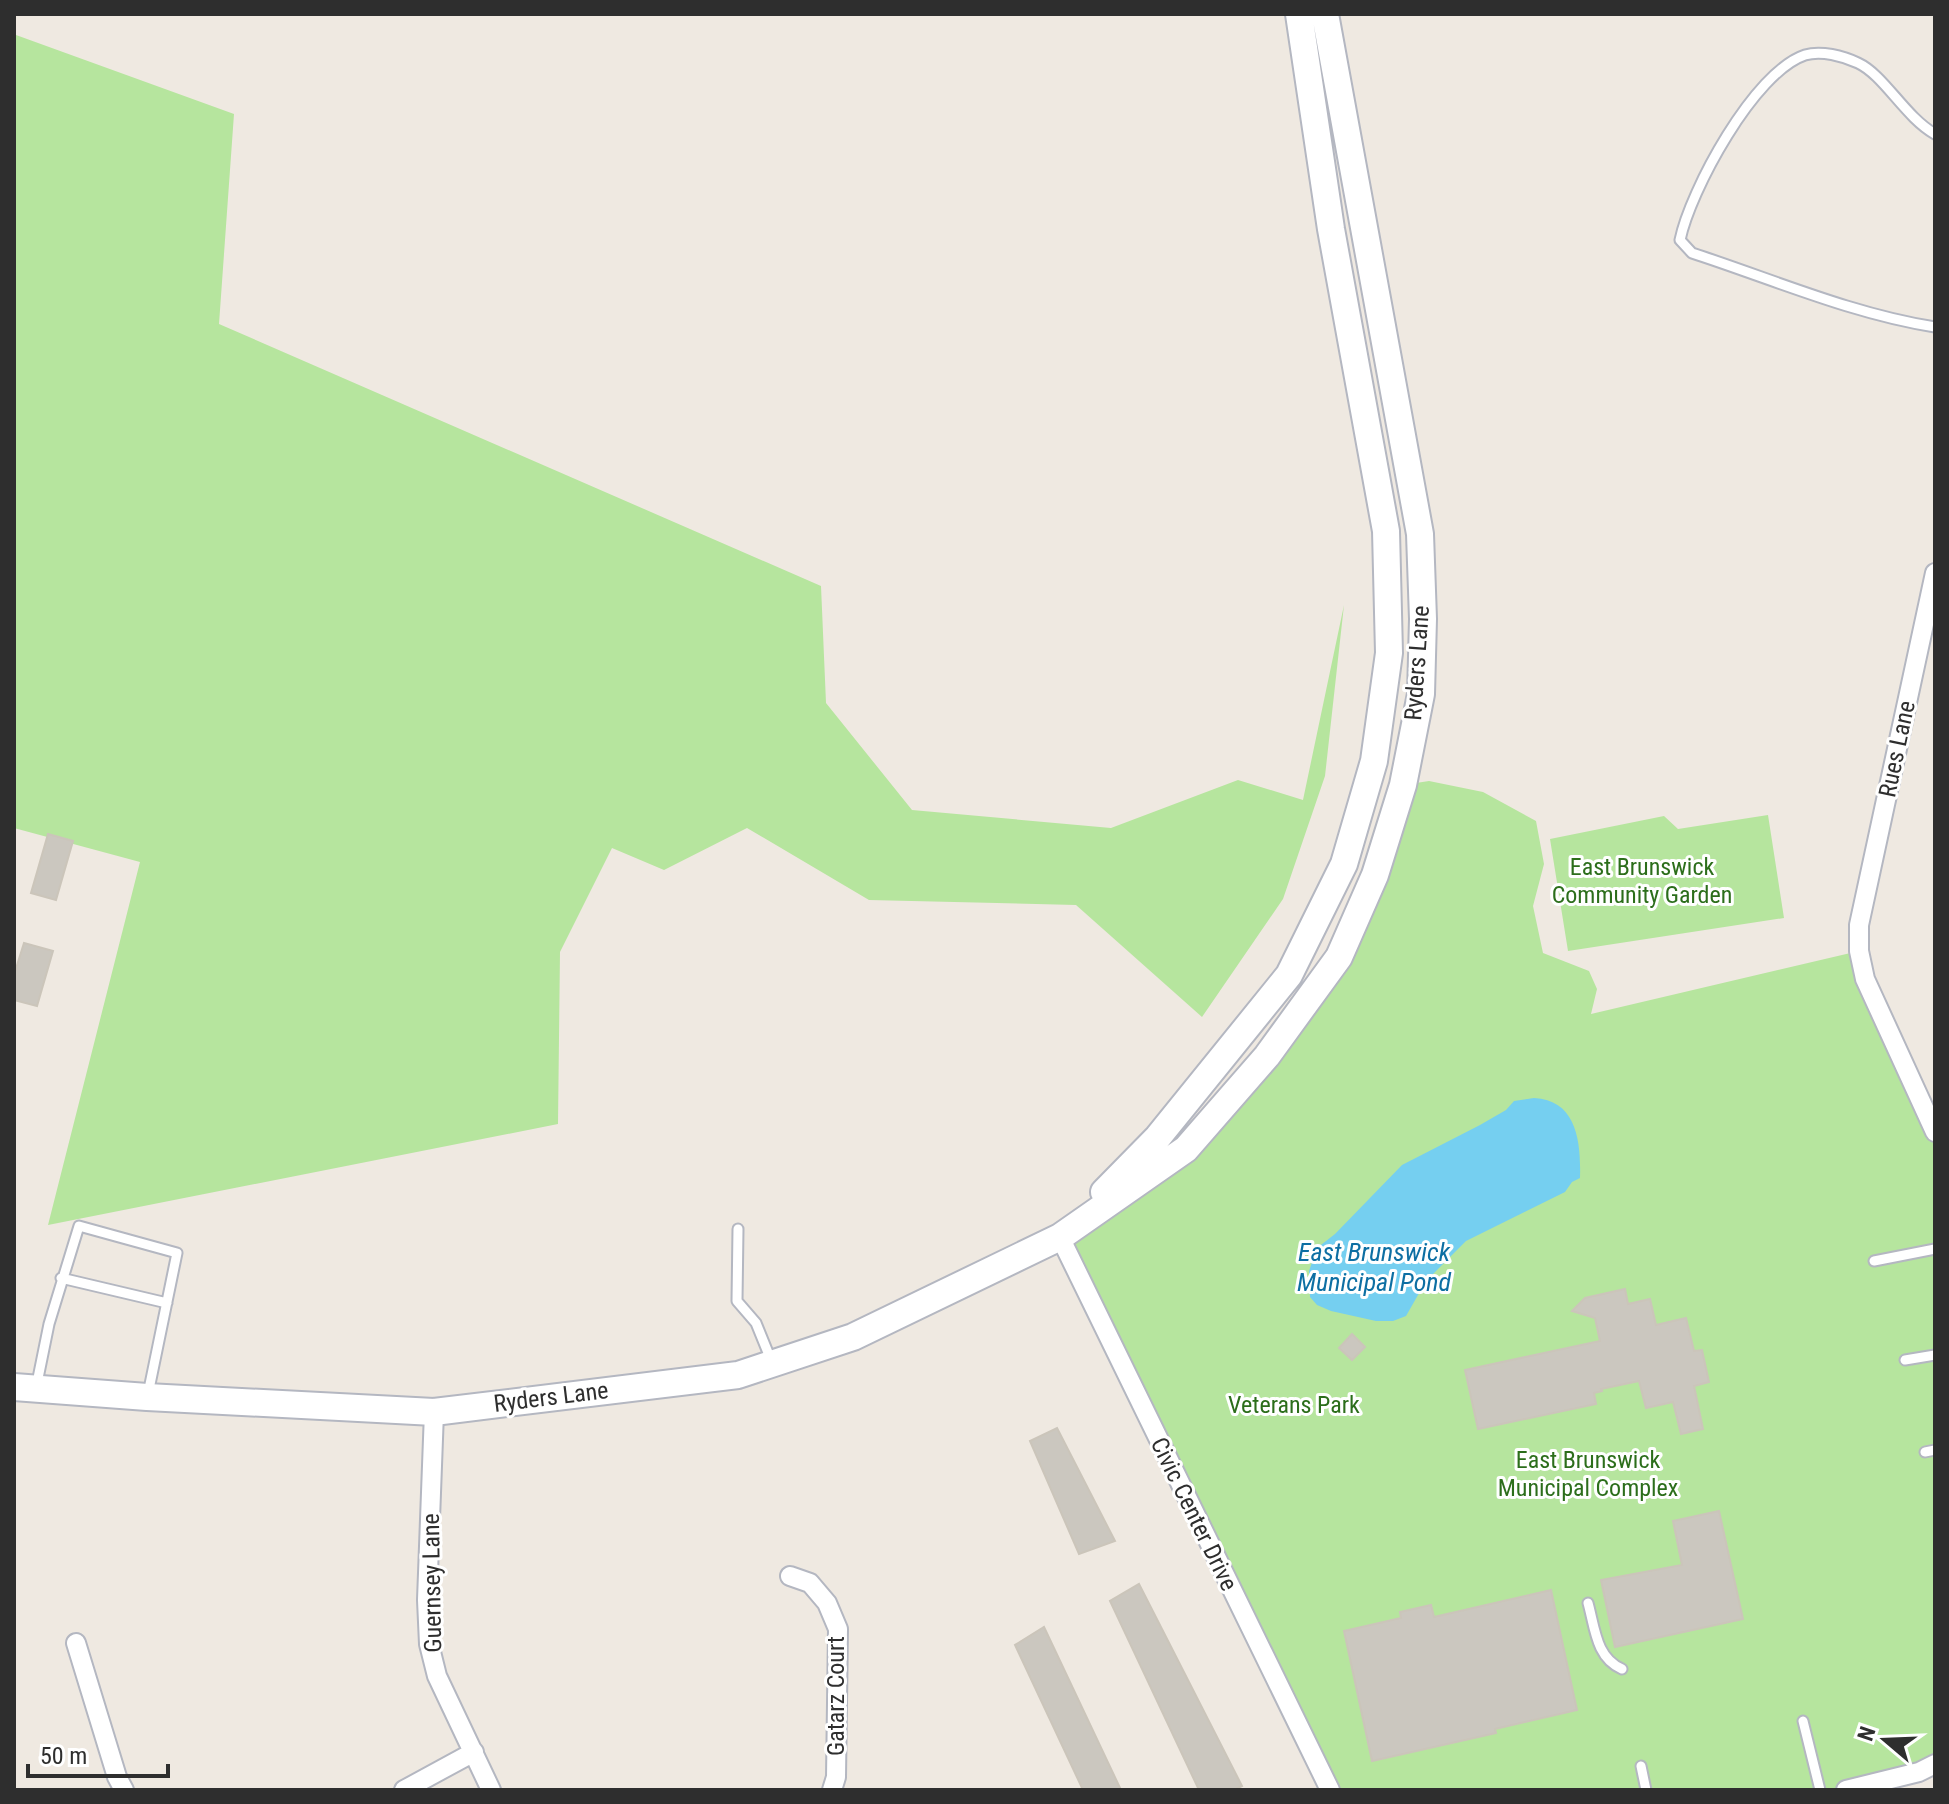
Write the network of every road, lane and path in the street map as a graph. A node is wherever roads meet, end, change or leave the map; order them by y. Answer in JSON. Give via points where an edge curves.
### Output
{"nodes":[{"id":1,"x":1299,"y":14,"type":"edge"},
{"id":2,"x":1325,"y":14,"type":"edge"},
{"id":3,"x":1935,"y":134,"type":"edge"},
{"id":4,"x":1935,"y":327,"type":"edge"},
{"id":5,"x":1935,"y":573,"type":"edge"},
{"id":6,"x":1935,"y":1132,"type":"edge"},
{"id":7,"x":738,"y":1229,"type":"dead end"},
{"id":8,"x":1060,"y":1237,"type":"junction"},
{"id":9,"x":1935,"y":1249,"type":"edge"},
{"id":10,"x":1874,"y":1261,"type":"dead end"},
{"id":11,"x":61,"y":1278,"type":"junction"},
{"id":12,"x":167,"y":1303,"type":"junction"},
{"id":13,"x":1935,"y":1355,"type":"edge"},
{"id":14,"x":1905,"y":1360,"type":"dead end"},
{"id":15,"x":772,"y":1363,"type":"junction"},
{"id":16,"x":25,"y":1387,"type":"edge"},
{"id":17,"x":147,"y":1397,"type":"junction"},
{"id":18,"x":434,"y":1412,"type":"junction"},
{"id":19,"x":790,"y":1576,"type":"dead end"},
{"id":20,"x":1588,"y":1603,"type":"dead end"},
{"id":21,"x":76,"y":1643,"type":"dead end"},
{"id":22,"x":1622,"y":1669,"type":"dead end"},
{"id":23,"x":1803,"y":1721,"type":"dead end"},
{"id":24,"x":474,"y":1752,"type":"junction"},
{"id":25,"x":1935,"y":1764,"type":"edge"},
{"id":26,"x":1641,"y":1766,"type":"dead end"},
{"id":27,"x":124,"y":1790,"type":"edge"},
{"id":28,"x":404,"y":1790,"type":"edge"},
{"id":29,"x":491,"y":1790,"type":"edge"},
{"id":30,"x":832,"y":1790,"type":"edge"},
{"id":31,"x":1330,"y":1790,"type":"edge"},
{"id":32,"x":1646,"y":1790,"type":"edge"},
{"id":33,"x":1820,"y":1790,"type":"edge"},
{"id":34,"x":1846,"y":1790,"type":"edge"}],
"edges":[{"from":1,"to":8,"type":"main road","name":"Ryders Lane","via":[[1331,229],[1386,531],[1389,653],[1374,761],[1344,864],[1289,975],[1158,1137]]},
{"from":2,"to":8,"type":"main road","name":"Ryders Lane","via":[[1420,534],[1421,694],[1403,785],[1375,875],[1339,957],[1267,1056],[1186,1149]]},
{"from":3,"to":4,"type":"lane","via":[[1861,64],[1823,53],[1803,55],[1758,93],[1734,126],[1701,179],[1680,240],[1692,253],[1858,309]]},
{"from":5,"to":6,"type":"street","name":"Rues Lane","via":[[1859,925],[1865,979]]},
{"from":7,"to":15,"type":"lane","via":[[737,1301],[756,1323]]},
{"from":8,"to":15,"type":"main road","name":"Ryders Lane","via":[[853,1337]]},
{"from":8,"to":31,"type":"street","name":"Civic Center Drive"},
{"from":9,"to":10,"type":"lane"},
{"from":11,"to":12,"type":"lane"},
{"from":11,"to":12,"type":"lane","via":[[79,1226],[177,1253]]},
{"from":11,"to":16,"type":"lane"},
{"from":12,"to":17,"type":"lane"},
{"from":13,"to":14,"type":"lane"},
{"from":15,"to":18,"type":"main road","name":"Ryders Lane","via":[[738,1375]]},
{"from":16,"to":17,"type":"main road","name":"Ryders Lane"},
{"from":17,"to":18,"type":"main road","name":"Ryders Lane"},
{"from":18,"to":24,"type":"street","name":"Guernsey Lane","via":[[429,1644],[437,1676]]},
{"from":19,"to":30,"type":"street","name":"Gatarz Court","via":[[810,1583],[827,1603],[838,1629]]},
{"from":20,"to":22,"type":"lane","via":[[1602,1654]]},
{"from":21,"to":27,"type":"street"},
{"from":23,"to":33,"type":"lane"},
{"from":24,"to":28,"type":"street"},
{"from":24,"to":29,"type":"street","name":"Guernsey Lane"},
{"from":25,"to":34,"type":"street"},
{"from":26,"to":32,"type":"lane"}]}
